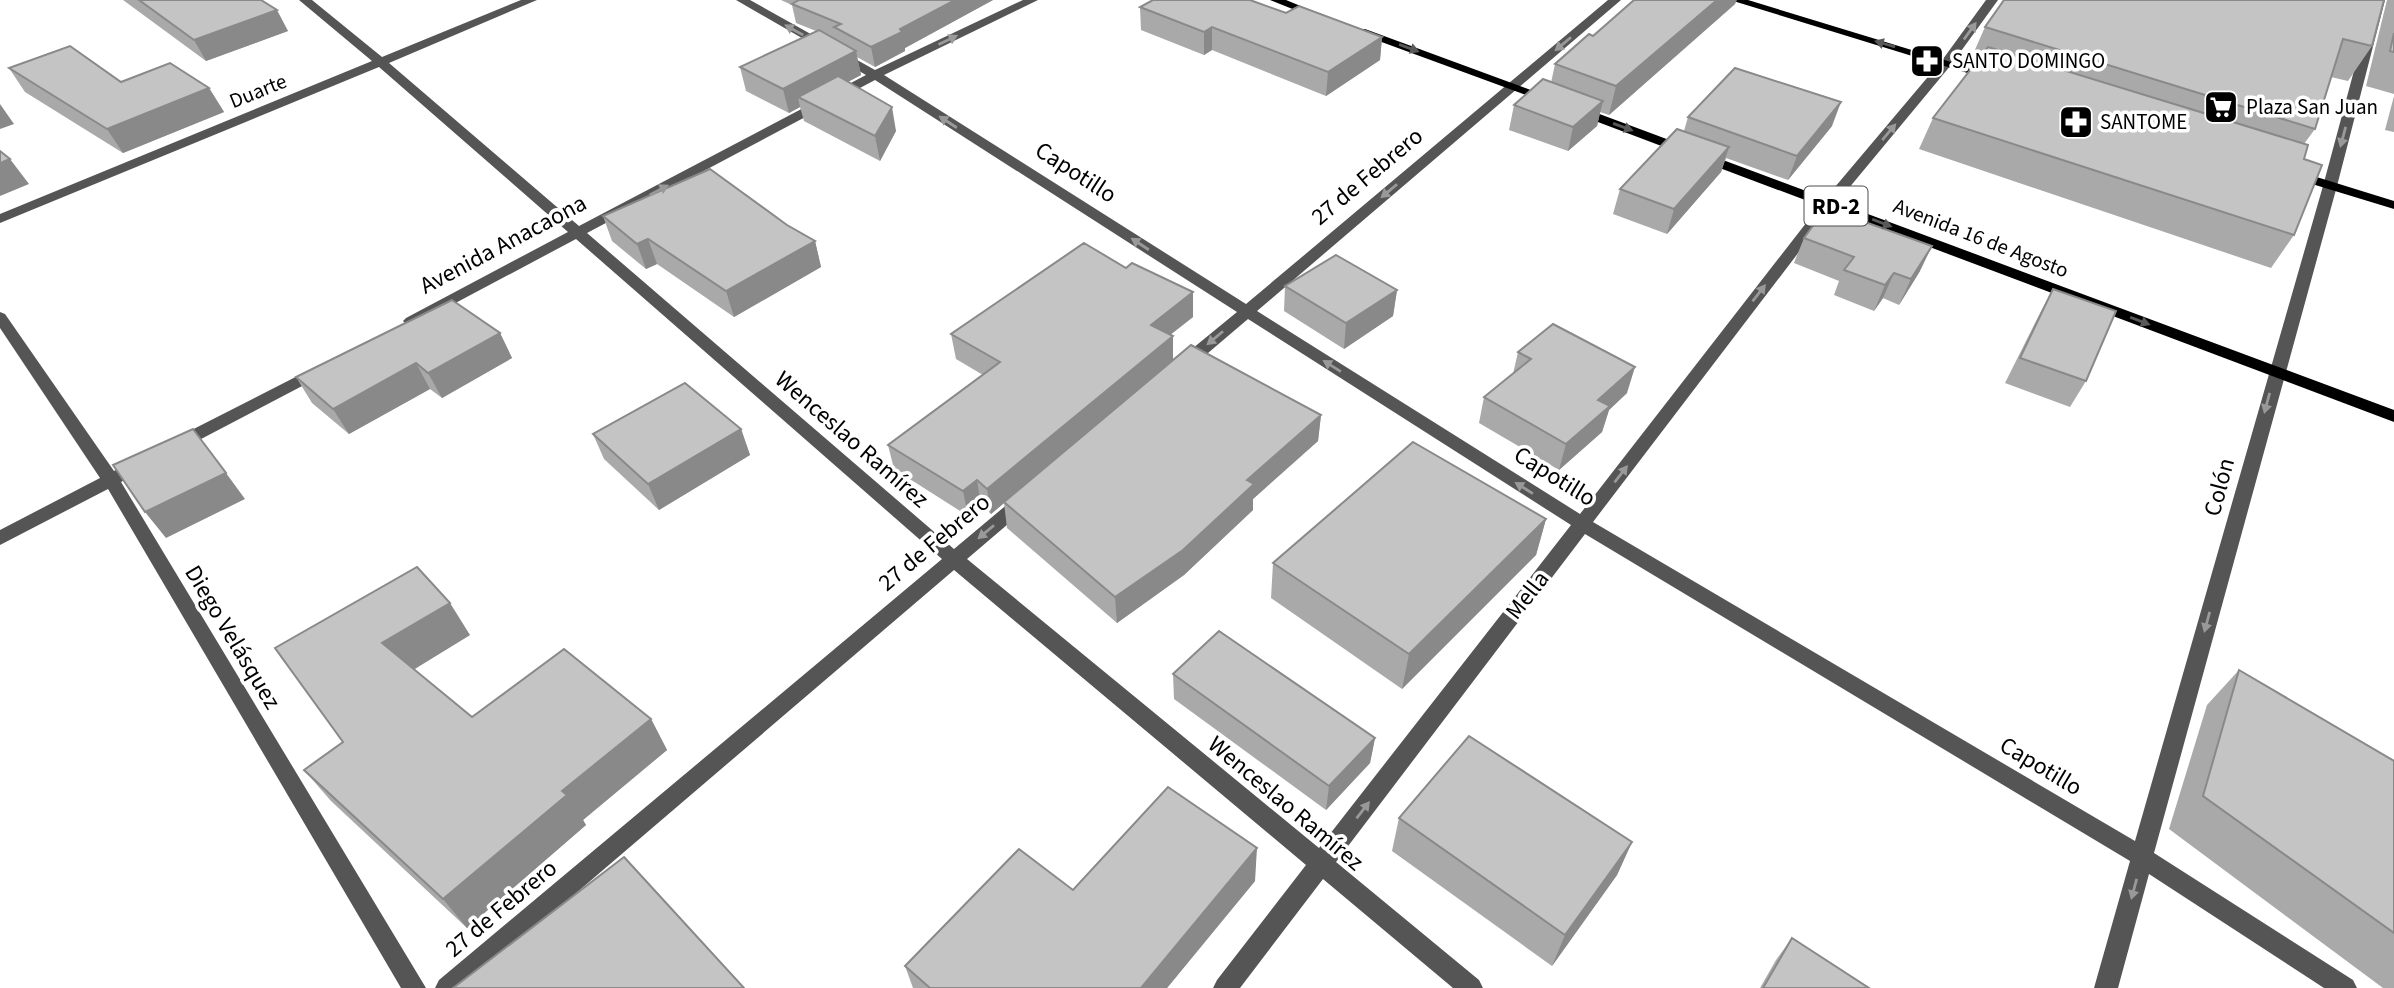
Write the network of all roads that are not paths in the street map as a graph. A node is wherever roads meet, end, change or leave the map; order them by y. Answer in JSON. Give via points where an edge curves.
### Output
{"nodes":[{"id":1,"x":304,"y":0,"type":"edge"},
{"id":2,"x":531,"y":0,"type":"edge"},
{"id":3,"x":742,"y":0,"type":"edge"},
{"id":4,"x":1032,"y":0,"type":"edge"},
{"id":5,"x":1276,"y":0,"type":"edge"},
{"id":6,"x":1615,"y":0,"type":"edge"},
{"id":7,"x":1736,"y":0,"type":"edge"},
{"id":8,"x":1992,"y":0,"type":"edge"},
{"id":9,"x":2379,"y":0,"type":"edge"},
{"id":10,"x":381,"y":61,"type":"junction"},
{"id":11,"x":1947,"y":62,"type":"junction"},
{"id":12,"x":875,"y":75,"type":"junction"},
{"id":13,"x":2000,"y":79,"type":"edge"},
{"id":14,"x":1513,"y":86,"type":"junction"},
{"id":15,"x":2277,"y":169,"type":"edge"},
{"id":16,"x":2330,"y":186,"type":"junction"},
{"id":17,"x":1829,"y":203,"type":"junction"},
{"id":18,"x":2394,"y":205,"type":"edge"},
{"id":19,"x":0,"y":219,"type":"edge"},
{"id":20,"x":577,"y":233,"type":"junction"},
{"id":21,"x":1246,"y":312,"type":"junction"},
{"id":22,"x":0,"y":317,"type":"edge"},
{"id":23,"x":393,"y":330,"type":"edge"},
{"id":24,"x":332,"y":363,"type":"edge"},
{"id":25,"x":2276,"y":372,"type":"junction"},
{"id":26,"x":1173,"y":374,"type":"edge"},
{"id":27,"x":2394,"y":416,"type":"edge"},
{"id":28,"x":111,"y":480,"type":"junction"},
{"id":29,"x":1037,"y":489,"type":"edge"},
{"id":30,"x":1582,"y":524,"type":"junction"},
{"id":31,"x":0,"y":538,"type":"edge"},
{"id":32,"x":954,"y":559,"type":"junction"},
{"id":33,"x":2142,"y":857,"type":"junction"},
{"id":34,"x":1321,"y":864,"type":"junction"},
{"id":35,"x":414,"y":988,"type":"edge"},
{"id":36,"x":447,"y":988,"type":"edge"},
{"id":37,"x":1225,"y":988,"type":"edge"},
{"id":38,"x":1471,"y":988,"type":"edge"},
{"id":39,"x":2106,"y":988,"type":"edge"},
{"id":40,"x":2345,"y":988,"type":"edge"}],
"edges":[{"from":1,"to":10,"type":"street","name":"Wenceslao Ramírez"},
{"from":2,"to":10,"type":"street","name":"Duarte"},
{"from":12,"to":3,"type":"street","name":"Capotillo","one_way":true},
{"from":12,"to":4,"type":"street","name":"Avenida Anacaona","one_way":true},
{"from":5,"to":14,"type":"main road","name":"Avenida 16 de Agosto","number":"RD-2","one_way":true},
{"from":6,"to":14,"type":"street","name":"27 de Febrero","one_way":true},
{"from":11,"to":7,"type":"main road","one_way":true},
{"from":11,"to":8,"type":"street","one_way":true},
{"from":9,"to":16,"type":"street","name":"Colón","one_way":true},
{"from":10,"to":19,"type":"street","name":"Duarte"},
{"from":10,"to":20,"type":"street","name":"Wenceslao Ramírez"},
{"from":11,"to":13,"type":"main road"},
{"from":17,"to":11,"type":"street","name":"Mella","one_way":true},
{"from":20,"to":12,"type":"street","name":"Avenida Anacaona","one_way":true},
{"from":21,"to":12,"type":"street","name":"Capotillo","one_way":true},
{"from":14,"to":17,"type":"main road","name":"Avenida 16 de Agosto","number":"RD-2","one_way":true},
{"from":14,"to":21,"type":"street","name":"27 de Febrero","one_way":true},
{"from":15,"to":16,"type":"main road"},
{"from":16,"to":18,"type":"main road"},
{"from":16,"to":25,"type":"street","name":"Colón"},
{"from":17,"to":25,"type":"main road","name":"Avenida 16 de Agosto","number":"RD-2","one_way":true},
{"from":30,"to":17,"type":"street","name":"Mella","one_way":true},
{"from":20,"to":23,"type":"street","name":"Avenida Anacaona"},
{"from":20,"to":32,"type":"street","name":"Wenceslao Ramírez"},
{"from":21,"to":26,"type":"street","name":"27 de Febrero","one_way":true},
{"from":30,"to":21,"type":"street","name":"Capotillo","one_way":true},
{"from":22,"to":28,"type":"street","name":"Diego Velásquez"},
{"from":24,"to":28,"type":"street"},
{"from":25,"to":27,"type":"main road","name":"Avenida 16 de Agosto","number":"RD-2"},
{"from":25,"to":33,"type":"street","name":"Colón","one_way":true},
{"from":28,"to":31,"type":"street"},
{"from":28,"to":35,"type":"street","name":"Diego Velásquez"},
{"from":29,"to":32,"type":"street","name":"27 de Febrero","one_way":true},
{"from":30,"to":33,"type":"street","name":"Capotillo"},
{"from":34,"to":30,"type":"street","name":"Mella","one_way":true},
{"from":32,"to":34,"type":"street","name":"Wenceslao Ramírez"},
{"from":32,"to":36,"type":"street","name":"27 de Febrero"},
{"from":33,"to":39,"type":"street","name":"Colón","one_way":true},
{"from":33,"to":40,"type":"street","name":"Capotillo"},
{"from":34,"to":37,"type":"street","name":"Mella"},
{"from":34,"to":38,"type":"street","name":"Wenceslao Ramírez"}]}
